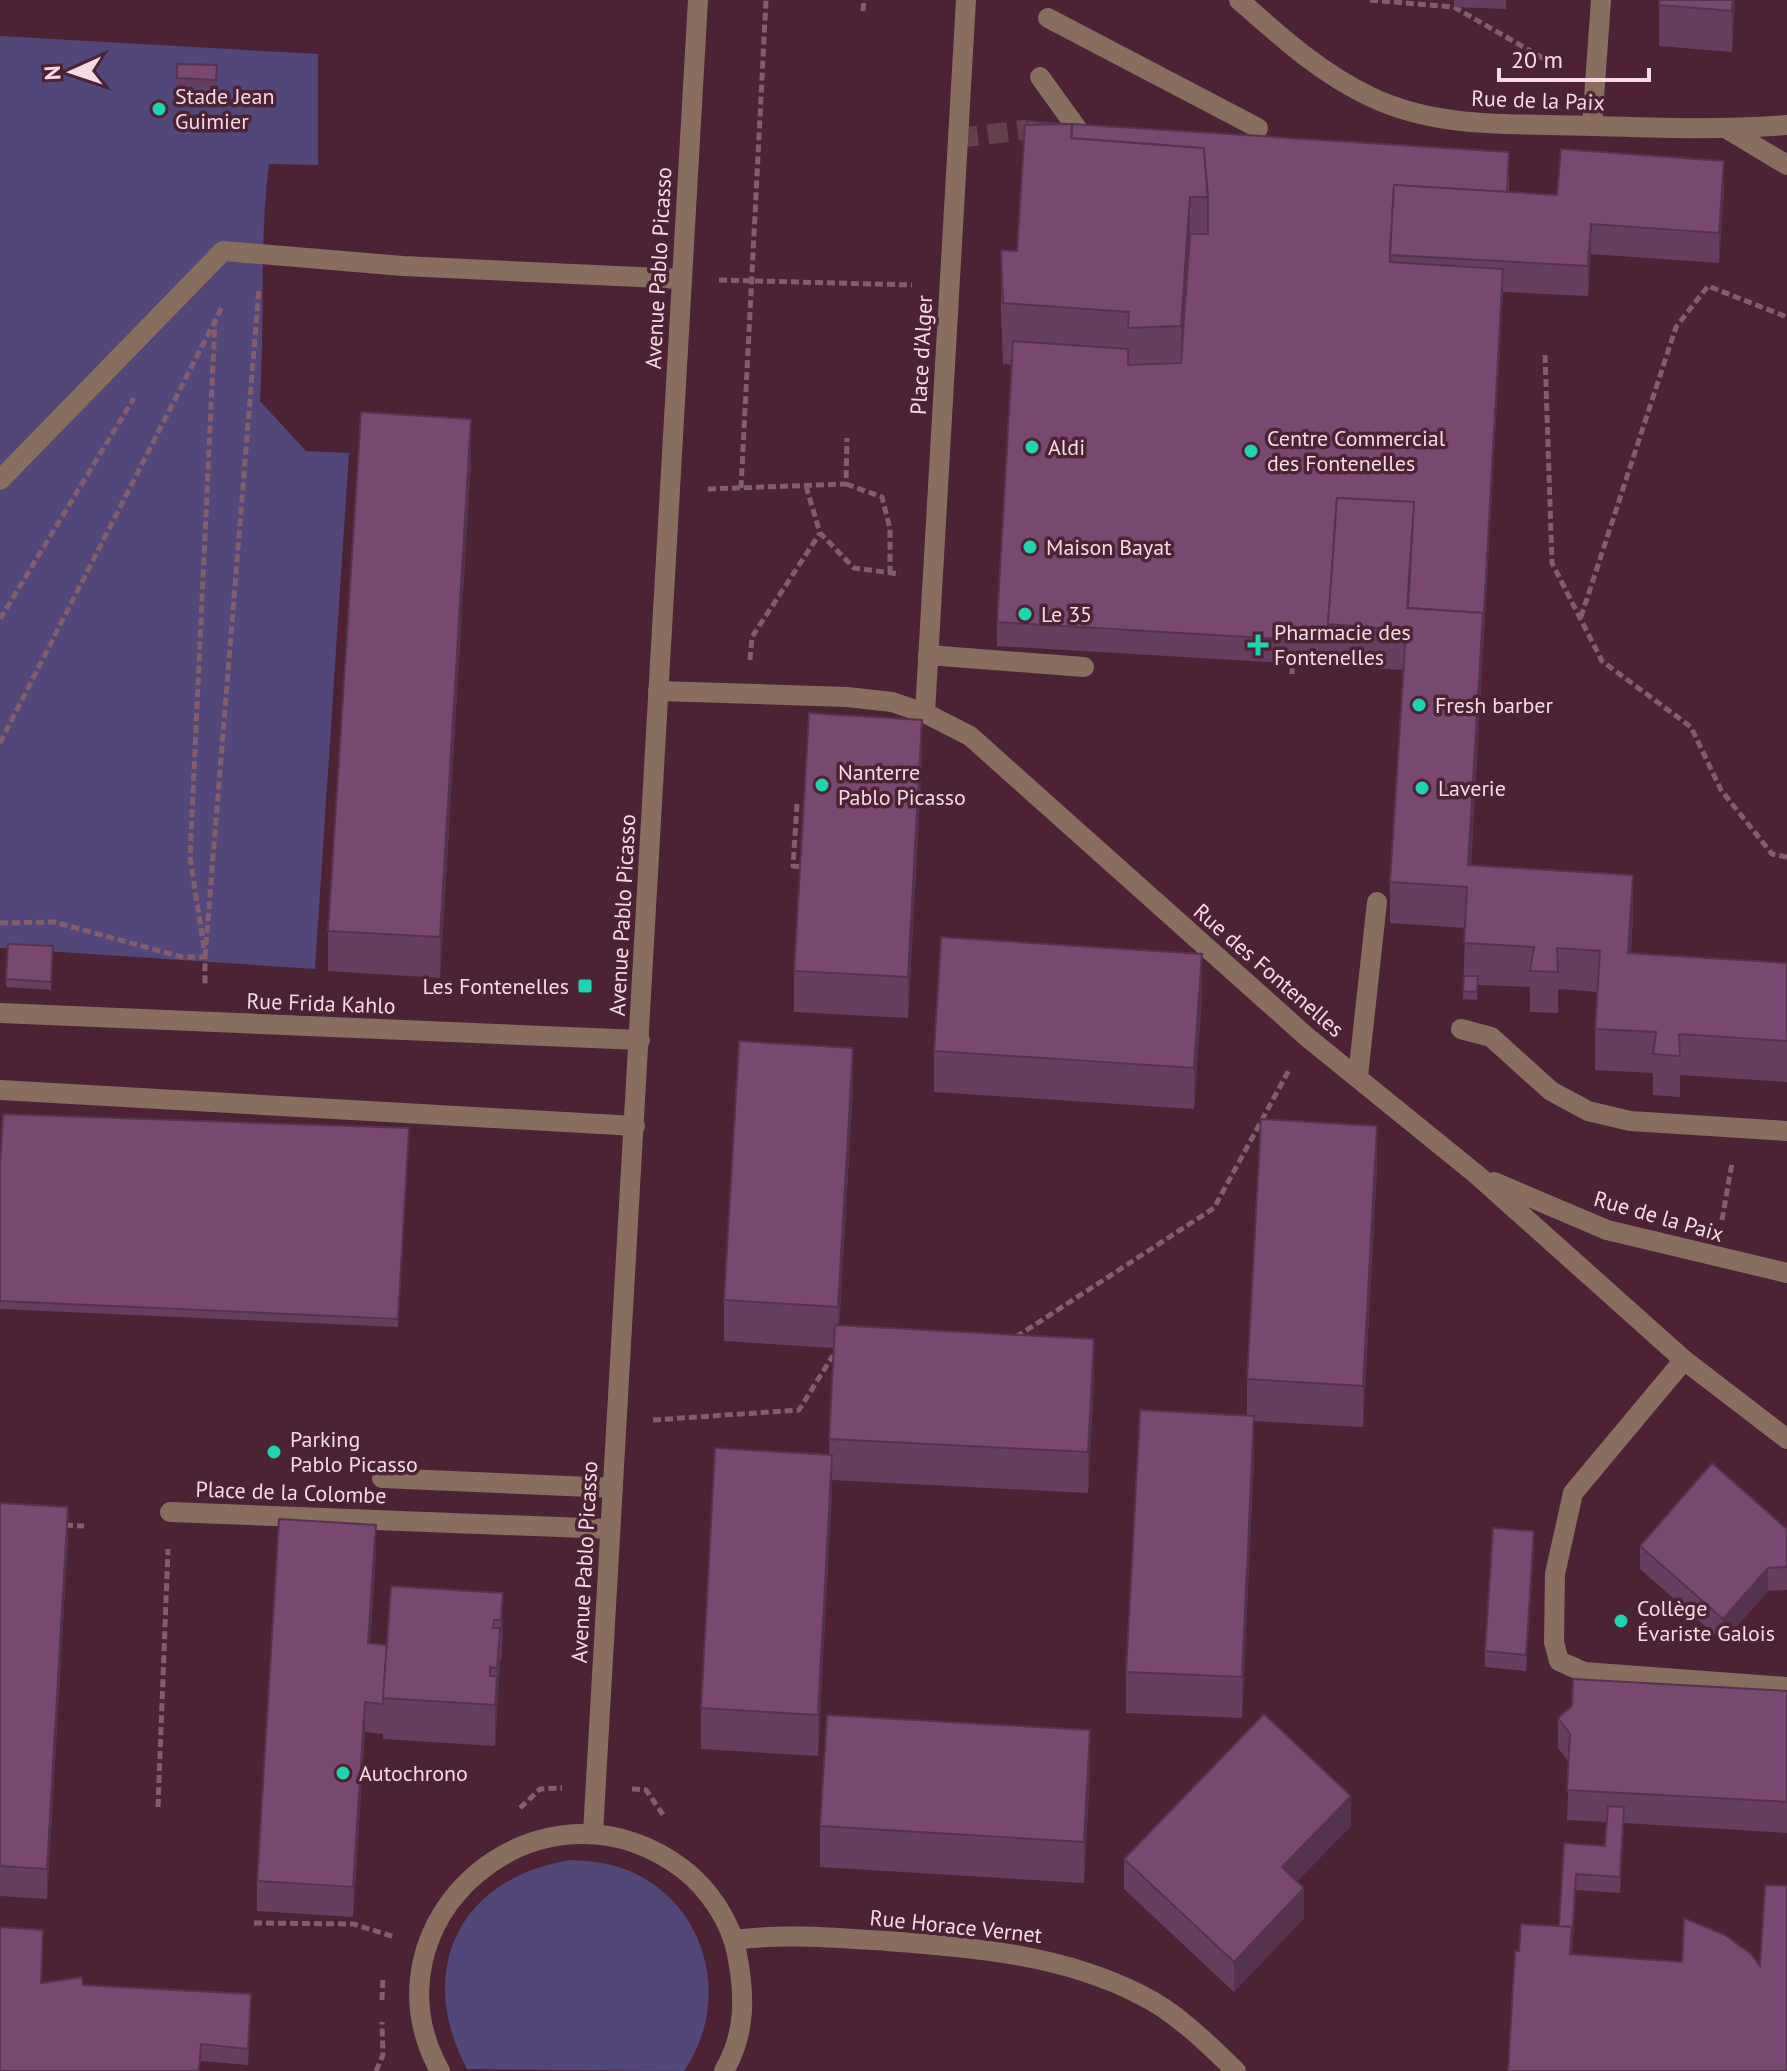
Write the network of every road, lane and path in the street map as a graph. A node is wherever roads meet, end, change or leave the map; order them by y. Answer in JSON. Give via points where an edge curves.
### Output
{"nodes":[{"id":1,"x":698,"y":0,"type":"edge"},
{"id":2,"x":766,"y":0,"type":"edge"},
{"id":3,"x":864,"y":0,"type":"edge"},
{"id":4,"x":966,"y":0,"type":"edge"},
{"id":5,"x":1239,"y":0,"type":"edge"},
{"id":6,"x":1370,"y":0,"type":"edge"},
{"id":7,"x":1601,"y":0,"type":"edge"},
{"id":8,"x":863,"y":11,"type":"dead end"},
{"id":9,"x":1048,"y":18,"type":"dead end"},
{"id":10,"x":1040,"y":77,"type":"dead end"},
{"id":11,"x":1596,"y":80,"type":"junction"},
{"id":12,"x":1787,"y":125,"type":"edge"},
{"id":13,"x":1592,"y":126,"type":"junction"},
{"id":14,"x":1258,"y":128,"type":"dead end"},
{"id":15,"x":1727,"y":129,"type":"junction"},
{"id":16,"x":1089,"y":145,"type":"edge"},
{"id":17,"x":1787,"y":165,"type":"edge"},
{"id":18,"x":256,"y":254,"type":"junction"},
{"id":19,"x":682,"y":279,"type":"junction"},
{"id":20,"x":752,"y":281,"type":"junction"},
{"id":21,"x":949,"y":292,"type":"junction"},
{"id":22,"x":1787,"y":317,"type":"edge"},
{"id":23,"x":215,"y":321,"type":"junction"},
{"id":24,"x":1545,"y":355,"type":"dead end"},
{"id":25,"x":141,"y":387,"type":"dead end"},
{"id":26,"x":847,"y":438,"type":"dead end"},
{"id":27,"x":0,"y":480,"type":"edge"},
{"id":28,"x":846,"y":484,"type":"junction"},
{"id":29,"x":806,"y":486,"type":"junction"},
{"id":30,"x":741,"y":488,"type":"junction"},
{"id":31,"x":708,"y":489,"type":"dead end"},
{"id":32,"x":820,"y":533,"type":"junction"},
{"id":33,"x":890,"y":573,"type":"junction"},
{"id":34,"x":932,"y":579,"type":"junction"},
{"id":35,"x":1580,"y":618,"type":"junction"},
{"id":36,"x":0,"y":619,"type":"edge"},
{"id":37,"x":928,"y":655,"type":"junction"},
{"id":38,"x":1292,"y":663,"type":"edge"},
{"id":39,"x":1084,"y":667,"type":"dead end"},
{"id":40,"x":1292,"y":674,"type":"edge"},
{"id":41,"x":658,"y":691,"type":"junction"},
{"id":42,"x":745,"y":695,"type":"junction"},
{"id":43,"x":925,"y":713,"type":"junction"},
{"id":44,"x":0,"y":743,"type":"edge"},
{"id":45,"x":797,"y":804,"type":"dead end"},
{"id":46,"x":1787,"y":857,"type":"edge"},
{"id":47,"x":802,"y":867,"type":"edge"},
{"id":48,"x":1377,"y":902,"type":"dead end"},
{"id":49,"x":0,"y":923,"type":"edge"},
{"id":50,"x":205,"y":957,"type":"junction"},
{"id":51,"x":0,"y":1013,"type":"edge"},
{"id":52,"x":204,"y":1022,"type":"junction"},
{"id":53,"x":1461,"y":1029,"type":"dead end"},
{"id":54,"x":1307,"y":1037,"type":"junction"},
{"id":55,"x":640,"y":1040,"type":"junction"},
{"id":56,"x":1358,"y":1076,"type":"junction"},
{"id":57,"x":0,"y":1090,"type":"edge"},
{"id":58,"x":635,"y":1126,"type":"junction"},
{"id":59,"x":1739,"y":1127,"type":"junction"},
{"id":60,"x":1787,"y":1131,"type":"edge"},
{"id":61,"x":1476,"y":1174,"type":"junction"},
{"id":62,"x":1715,"y":1257,"type":"junction"},
{"id":63,"x":1787,"y":1273,"type":"edge"},
{"id":64,"x":1007,"y":1343,"type":"edge"},
{"id":65,"x":845,"y":1358,"type":"edge"},
{"id":66,"x":1684,"y":1360,"type":"junction"},
{"id":67,"x":616,"y":1423,"type":"junction"},
{"id":68,"x":1787,"y":1439,"type":"edge"},
{"id":69,"x":382,"y":1478,"type":"dead end"},
{"id":70,"x":613,"y":1488,"type":"junction"},
{"id":71,"x":170,"y":1512,"type":"joint"},
{"id":72,"x":56,"y":1524,"type":"edge"},
{"id":73,"x":84,"y":1526,"type":"dead end"},
{"id":74,"x":610,"y":1529,"type":"junction"},
{"id":75,"x":1787,"y":1687,"type":"edge"},
{"id":76,"x":158,"y":1807,"type":"dead end"},
{"id":77,"x":593,"y":1833,"type":"junction"},
{"id":78,"x":254,"y":1923,"type":"edge"},
{"id":79,"x":734,"y":1940,"type":"junction"},
{"id":80,"x":427,"y":1947,"type":"junction"},
{"id":81,"x":440,"y":2071,"type":"edge"},
{"id":82,"x":724,"y":2071,"type":"edge"},
{"id":83,"x":1236,"y":2071,"type":"edge"}],
"edges":[{"from":1,"to":19,"type":"street","name":"Avenue Pablo Picasso"},
{"from":2,"to":20,"type":"path"},
{"from":3,"to":8,"type":"path"},
{"from":4,"to":21,"type":"street","name":"Place d'Alger"},
{"from":5,"to":13,"type":"street","name":"Rue de la Paix","via":[[1310,63],[1373,98],[1420,116],[1487,124]]},
{"from":6,"to":11,"type":"path","via":[[1454,7],[1550,65]]},
{"from":7,"to":11,"type":"street"},
{"from":9,"to":14,"type":"street"},
{"from":10,"to":16,"type":"street"},
{"from":11,"to":13,"type":"street"},
{"from":12,"to":15,"type":"street","name":"Rue de la Paix"},
{"from":13,"to":15,"type":"street","name":"Rue de la Paix"},
{"from":15,"to":17,"type":"street","name":"Rue de la Paix"},
{"from":18,"to":19,"type":"street"},
{"from":18,"to":23,"type":"path"},
{"from":18,"to":27,"type":"street","via":[[223,251]]},
{"from":18,"to":50,"type":"path"},
{"from":19,"to":20,"type":"path"},
{"from":19,"to":41,"type":"street","name":"Avenue Pablo Picasso"},
{"from":20,"to":21,"type":"path","via":[[879,283]]},
{"from":20,"to":30,"type":"path"},
{"from":21,"to":34,"type":"street","name":"Place d'Alger"},
{"from":22,"to":35,"type":"path","via":[[1708,286],[1676,327]]},
{"from":23,"to":44,"type":"path"},
{"from":23,"to":50,"type":"path","via":[[190,857]]},
{"from":24,"to":35,"type":"path","via":[[1552,563]]},
{"from":25,"to":36,"type":"path"},
{"from":26,"to":28,"type":"path"},
{"from":28,"to":29,"type":"path"},
{"from":28,"to":33,"type":"path","via":[[882,497],[890,529]]},
{"from":29,"to":30,"type":"path"},
{"from":29,"to":32,"type":"path"},
{"from":30,"to":31,"type":"path"},
{"from":32,"to":33,"type":"path","via":[[854,568]]},
{"from":32,"to":42,"type":"path","via":[[752,637]]},
{"from":33,"to":34,"type":"path"},
{"from":34,"to":37,"type":"street","name":"Place d'Alger"},
{"from":35,"to":46,"type":"path","via":[[1602,661],[1691,727],[1721,790],[1772,854]]},
{"from":37,"to":39,"type":"street"},
{"from":37,"to":43,"type":"street","name":"Place d'Alger"},
{"from":38,"to":40,"type":"path"},
{"from":41,"to":42,"type":"street","name":"Rue des Fontenelles"},
{"from":41,"to":55,"type":"street","name":"Avenue Pablo Picasso"},
{"from":42,"to":43,"type":"street","name":"Rue des Fontenelles","via":[[847,697],[892,702]]},
{"from":43,"to":54,"type":"street","name":"Rue des Fontenelles","via":[[970,736]]},
{"from":45,"to":47,"type":"path","via":[[793,866]]},
{"from":48,"to":56,"type":"street"},
{"from":49,"to":50,"type":"path","via":[[54,922],[182,957]]},
{"from":50,"to":52,"type":"path"},
{"from":51,"to":52,"type":"street","name":"Rue Frida Kahlo"},
{"from":52,"to":55,"type":"street","name":"Rue Frida Kahlo"},
{"from":53,"to":59,"type":"street","via":[[1491,1037],[1551,1091],[1588,1111],[1630,1121]]},
{"from":54,"to":56,"type":"street","name":"Rue des Fontenelles"},
{"from":54,"to":64,"type":"path","via":[[1214,1208]]},
{"from":55,"to":58,"type":"street","name":"Avenue Pablo Picasso"},
{"from":56,"to":61,"type":"street","name":"Rue des Fontenelles"},
{"from":57,"to":58,"type":"street"},
{"from":58,"to":67,"type":"street","name":"Avenue Pablo Picasso"},
{"from":59,"to":60,"type":"street"},
{"from":59,"to":62,"type":"path"},
{"from":61,"to":62,"type":"street","name":"Rue de la Paix","via":[[1607,1230]]},
{"from":61,"to":66,"type":"street","name":"Rue des Fontenelles"},
{"from":62,"to":63,"type":"street","name":"Rue de la Paix"},
{"from":65,"to":67,"type":"path","via":[[832,1357],[799,1410]]},
{"from":66,"to":68,"type":"street","name":"Rue des Fontenelles"},
{"from":66,"to":75,"type":"street","via":[[1573,1493],[1555,1574],[1554,1642],[1559,1661],[1584,1672]]},
{"from":67,"to":70,"type":"street","name":"Avenue Pablo Picasso"},
{"from":69,"to":70,"type":"street"},
{"from":70,"to":74,"type":"street","name":"Avenue Pablo Picasso"},
{"from":71,"to":74,"type":"street","name":"Place de la Colombe"},
{"from":71,"to":76,"type":"path","name":"Place de la Colombe"},
{"from":72,"to":73,"type":"path"},
{"from":74,"to":77,"type":"street","name":"Avenue Pablo Picasso"},
{"from":77,"to":79,"type":"street","via":[[630,1840],[664,1855],[718,1907]]},
{"from":77,"to":80,"type":"street","via":[[550,1836],[509,1850],[464,1886]]},
{"from":78,"to":80,"type":"path","via":[[353,1924]]},
{"from":79,"to":82,"type":"street","via":[[745,1996],[734,2052]]},
{"from":79,"to":83,"type":"street","name":"Rue Horace Vernet","via":[[824,1937],[983,1948],[1058,1962],[1143,1995]]},
{"from":80,"to":81,"type":"street","via":[[420,1999],[429,2051]]}]}
